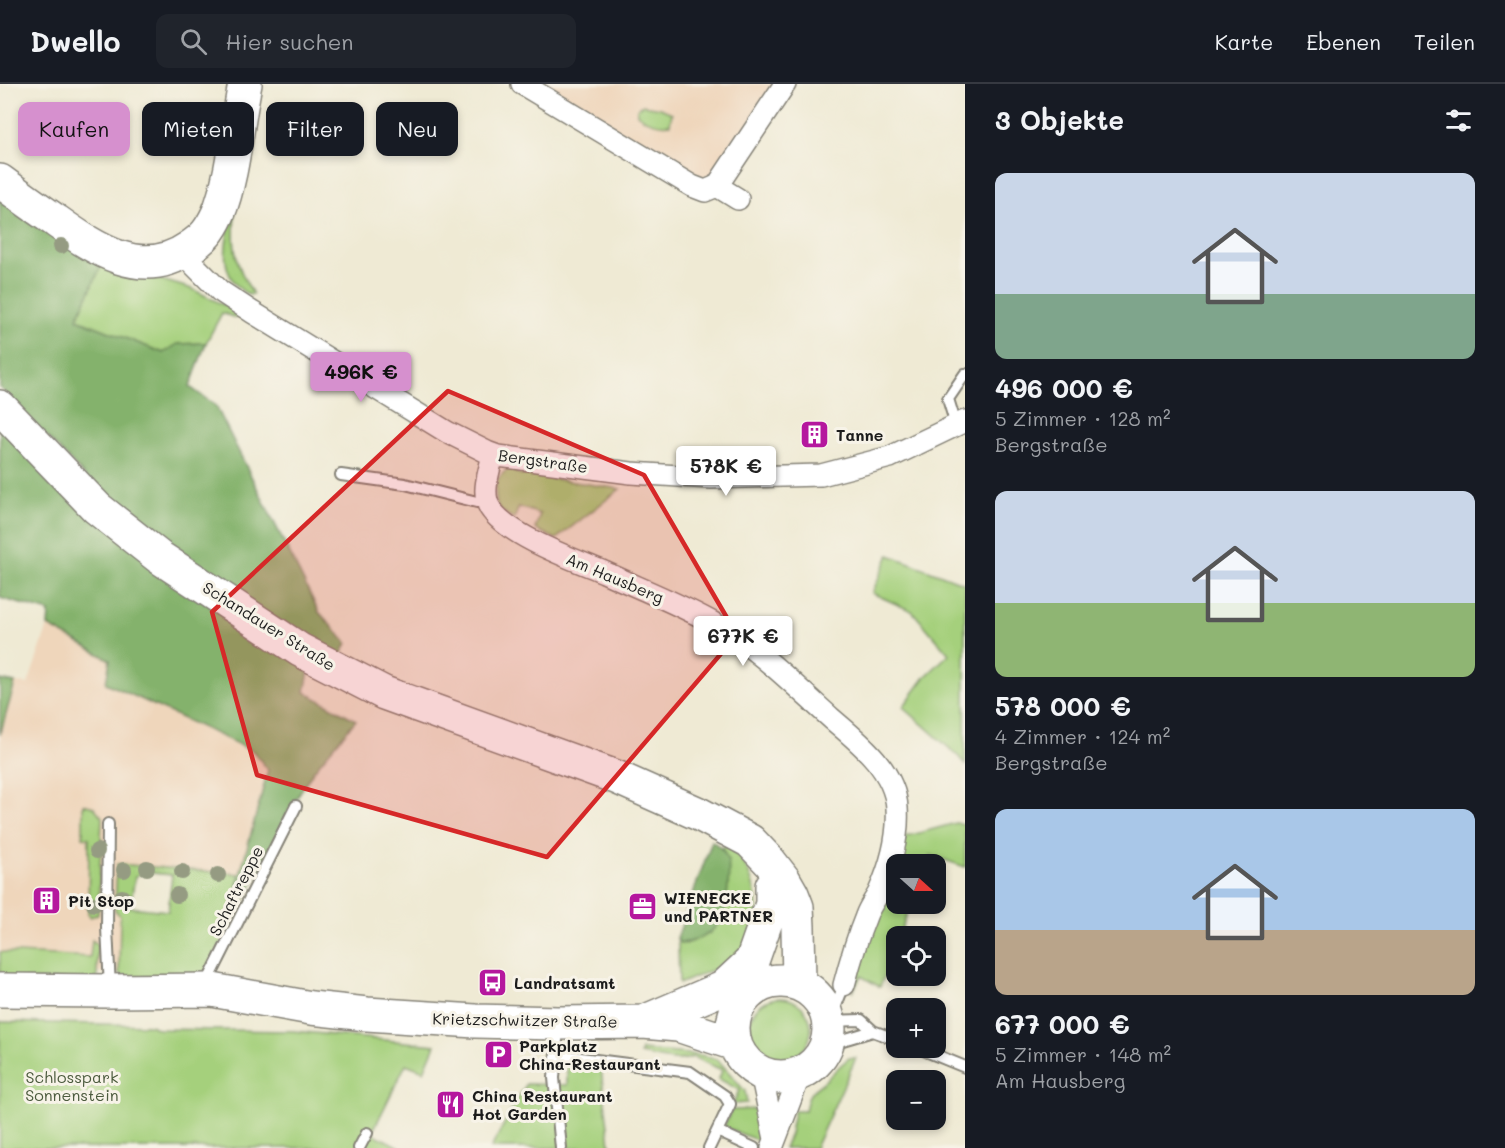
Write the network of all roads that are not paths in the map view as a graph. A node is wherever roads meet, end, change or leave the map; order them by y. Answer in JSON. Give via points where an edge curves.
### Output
{"nodes":[{"id":1,"x":245,"y":84,"type":"edge"},
{"id":2,"x":522,"y":84,"type":"edge"},
{"id":3,"x":785,"y":84,"type":"edge"},
{"id":4,"x":0,"y":181,"type":"edge"},
{"id":5,"x":717,"y":186,"type":"junction"},
{"id":6,"x":738,"y":199,"type":"dead end"},
{"id":7,"x":182,"y":253,"type":"junction"},
{"id":8,"x":965,"y":374,"type":"edge"},
{"id":9,"x":0,"y":407,"type":"edge"},
{"id":10,"x":961,"y":423,"type":"edge"},
{"id":11,"x":493,"y":455,"type":"junction"},
{"id":12,"x":341,"y":475,"type":"dead end"},
{"id":13,"x":487,"y":501,"type":"junction"},
{"id":14,"x":296,"y":806,"type":"dead end"},
{"id":15,"x":108,"y":824,"type":"dead end"},
{"id":16,"x":750,"y":841,"type":"junction"},
{"id":17,"x":772,"y":886,"type":"junction"},
{"id":18,"x":785,"y":983,"type":"junction"},
{"id":19,"x":843,"y":985,"type":"joint"},
{"id":20,"x":0,"y":990,"type":"edge"},
{"id":21,"x":212,"y":990,"type":"junction"},
{"id":22,"x":110,"y":991,"type":"junction"},
{"id":23,"x":0,"y":1008,"type":"edge"},
{"id":24,"x":311,"y":1008,"type":"junction"},
{"id":25,"x":643,"y":1022,"type":"junction"},
{"id":26,"x":827,"y":1026,"type":"junction"},
{"id":27,"x":735,"y":1029,"type":"junction"},
{"id":28,"x":873,"y":1030,"type":"junction"},
{"id":29,"x":886,"y":1035,"type":"edge"},
{"id":30,"x":557,"y":1039,"type":"junction"},
{"id":31,"x":943,"y":1058,"type":"edge"},
{"id":32,"x":965,"y":1067,"type":"edge"},
{"id":33,"x":801,"y":1072,"type":"junction"},
{"id":34,"x":761,"y":1073,"type":"junction"},
{"id":35,"x":717,"y":1131,"type":"junction"},
{"id":36,"x":367,"y":1133,"type":"dead end"},
{"id":37,"x":773,"y":1144,"type":"edge"},
{"id":38,"x":359,"y":1148,"type":"edge"},
{"id":39,"x":561,"y":1148,"type":"edge"},
{"id":40,"x":709,"y":1148,"type":"edge"},
{"id":41,"x":754,"y":1148,"type":"edge"}],
"edges":[{"from":1,"to":7,"type":"main road","via":[[218,213],[207,235]]},
{"from":2,"to":5,"type":"street","via":[[692,186],[705,191]]},
{"from":3,"to":5,"type":"street"},
{"from":4,"to":7,"type":"main road","via":[[92,247],[120,258],[146,262]]},
{"from":5,"to":6,"type":"street"},
{"from":7,"to":11,"type":"street","name":"Bergstraße","via":[[220,291],[261,318],[447,432]]},
{"from":8,"to":10,"type":"lane","via":[[948,399]]},
{"from":9,"to":16,"type":"main road","name":"Schandauer Straße","via":[[97,508],[159,557],[300,650],[384,693],[616,777]]},
{"from":10,"to":11,"type":"street","name":"Bergstraße","via":[[890,458],[821,475],[711,478],[631,473]]},
{"from":11,"to":13,"type":"street"},
{"from":12,"to":13,"type":"lane"},
{"from":13,"to":19,"type":"street","name":"Am Hausberg","via":[[499,518],[543,546],[665,599],[741,640],[878,762],[892,786],[897,834]]},
{"from":14,"to":21,"type":"lane","name":"Schaftreppe","via":[[209,979]]},
{"from":15,"to":22,"type":"lane","via":[[106,928]]},
{"from":16,"to":17,"type":"main road"},
{"from":16,"to":18,"type":"main road","name":"Schandauer Straße","via":[[784,879],[797,907],[798,927]]},
{"from":17,"to":18,"type":"main road","via":[[777,905],[777,957]]},
{"from":17,"to":25,"type":"main road","via":[[772,904],[752,961],[723,988]]},
{"from":18,"to":26,"type":"main road","via":[[816,996]]},
{"from":18,"to":27,"type":"main road","via":[[760,985],[744,997]]},
{"from":19,"to":26,"type":"lane","name":"Am Hausberg"},
{"from":20,"to":22,"type":"main road","name":"Krietzschwitzer Straße"},
{"from":21,"to":22,"type":"main road","name":"Krietzschwitzer Straße"},
{"from":21,"to":24,"type":"main road","name":"Krietzschwitzer Straße"},
{"from":23,"to":24,"type":"main road","name":"Krietzschwitzer Straße","via":[[302,1012]]},
{"from":24,"to":30,"type":"main road","name":"Krietzschwitzer Straße","via":[[410,1017]]},
{"from":25,"to":27,"type":"main road","name":"Krietzschwitzer Straße"},
{"from":25,"to":30,"type":"main road","name":"Krietzschwitzer Straße"},
{"from":26,"to":28,"type":"lane"},
{"from":26,"to":28,"type":"lane","via":[[861,1020]]},
{"from":26,"to":33,"type":"main road","via":[[816,1061]]},
{"from":27,"to":34,"type":"main road","via":[[746,1061]]},
{"from":28,"to":29,"type":"lane"},
{"from":30,"to":35,"type":"lane","via":[[596,1059],[690,1072],[725,1096],[730,1104]]},
{"from":30,"to":39,"type":"lane","via":[[554,1078]]},
{"from":31,"to":32,"type":"lane"},
{"from":33,"to":34,"type":"main road","via":[[781,1077]]},
{"from":33,"to":37,"type":"street"},
{"from":34,"to":37,"type":"street"},
{"from":35,"to":40,"type":"lane"},
{"from":35,"to":41,"type":"lane"},
{"from":36,"to":38,"type":"lane"}]}
